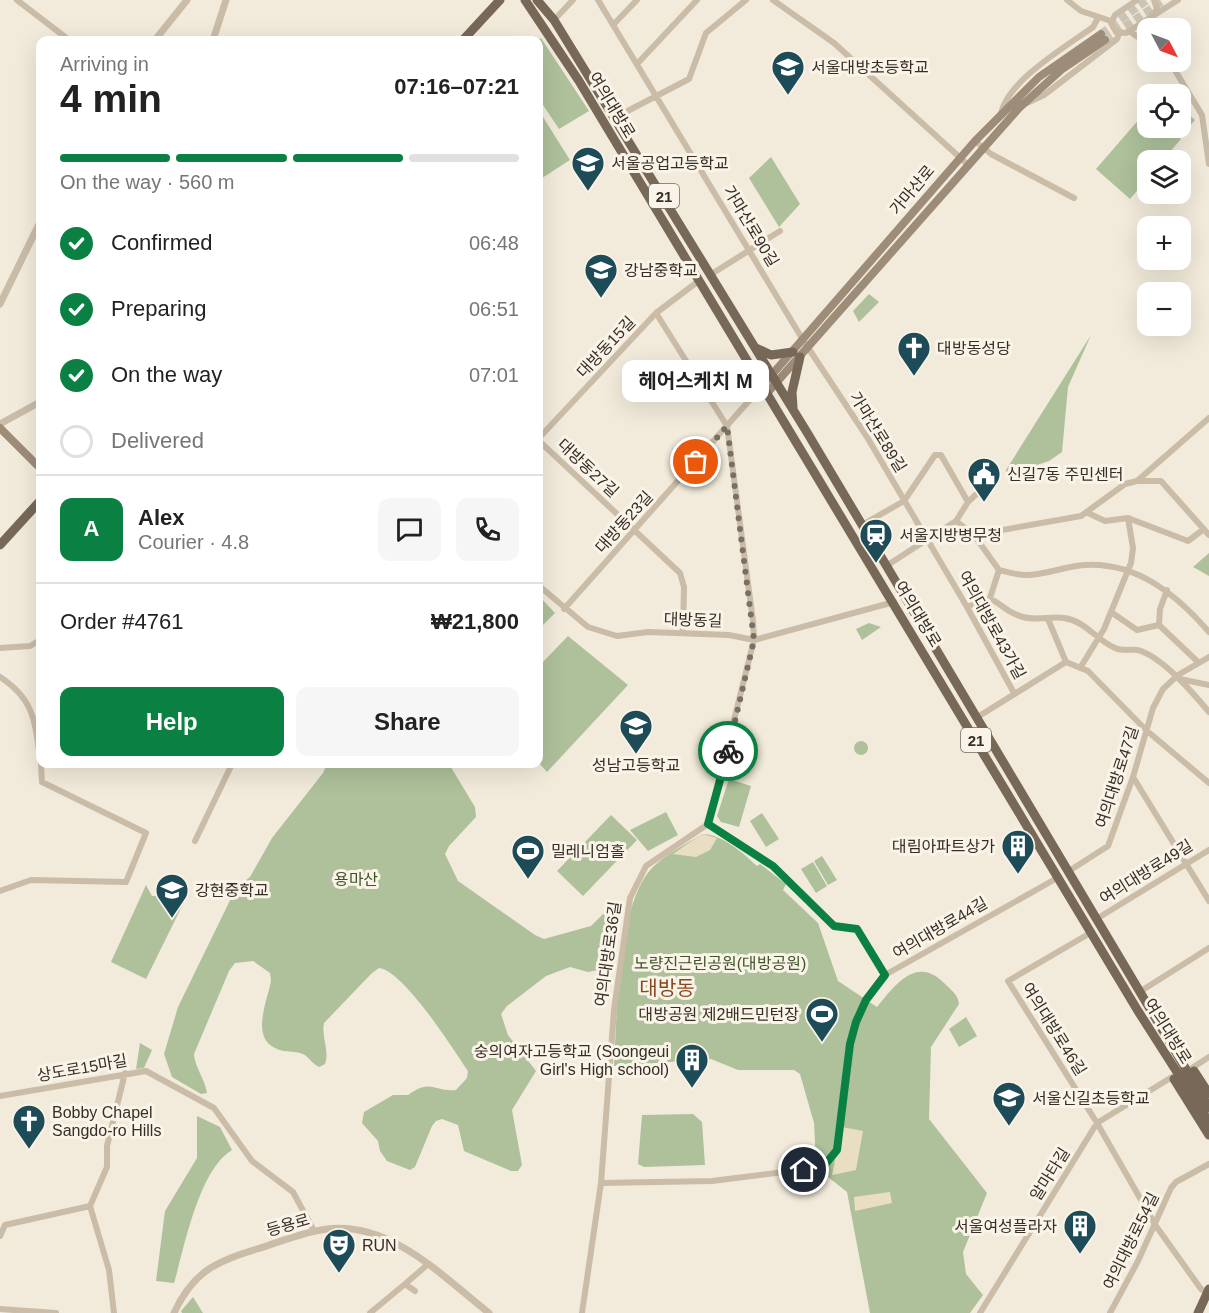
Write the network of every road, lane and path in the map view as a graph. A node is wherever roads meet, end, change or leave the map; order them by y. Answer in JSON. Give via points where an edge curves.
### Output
{"nodes":[{"id":1,"x":17,"y":0,"type":"edge"},
{"id":2,"x":187,"y":0,"type":"edge"},
{"id":3,"x":226,"y":0,"type":"edge"},
{"id":4,"x":500,"y":0,"type":"edge"},
{"id":5,"x":525,"y":0,"type":"edge"},
{"id":6,"x":537,"y":0,"type":"edge"},
{"id":7,"x":573,"y":0,"type":"edge"},
{"id":8,"x":598,"y":0,"type":"edge"},
{"id":9,"x":637,"y":0,"type":"edge"},
{"id":10,"x":697,"y":0,"type":"edge"},
{"id":11,"x":746,"y":0,"type":"edge"},
{"id":12,"x":773,"y":0,"type":"edge"},
{"id":13,"x":1067,"y":0,"type":"edge"},
{"id":14,"x":1137,"y":0,"type":"edge"},
{"id":15,"x":1154,"y":0,"type":"edge"},
{"id":16,"x":1178,"y":0,"type":"edge"},
{"id":17,"x":1152,"y":15,"type":"junction"},
{"id":18,"x":1098,"y":18,"type":"junction"},
{"id":19,"x":1153,"y":18,"type":"edge"},
{"id":20,"x":554,"y":20,"type":"junction"},
{"id":21,"x":1112,"y":21,"type":"junction"},
{"id":22,"x":613,"y":25,"type":"junction"},
{"id":23,"x":1129,"y":31,"type":"junction"},
{"id":24,"x":1119,"y":33,"type":"junction"},
{"id":25,"x":64,"y":36,"type":"edge"},
{"id":26,"x":158,"y":36,"type":"edge"},
{"id":27,"x":214,"y":36,"type":"edge"},
{"id":28,"x":467,"y":36,"type":"edge"},
{"id":29,"x":1137,"y":36,"type":"edge"},
{"id":30,"x":637,"y":64,"type":"junction"},
{"id":31,"x":1176,"y":72,"type":"edge"},
{"id":32,"x":656,"y":96,"type":"junction"},
{"id":33,"x":1023,"y":103,"type":"junction"},
{"id":34,"x":1205,"y":114,"type":"edge"},
{"id":35,"x":1001,"y":115,"type":"junction"},
{"id":36,"x":616,"y":117,"type":"junction"},
{"id":37,"x":975,"y":141,"type":"junction"},
{"id":38,"x":982,"y":147,"type":"junction"},
{"id":39,"x":959,"y":158,"type":"junction"},
{"id":40,"x":967,"y":164,"type":"junction"},
{"id":41,"x":1209,"y":164,"type":"edge"},
{"id":42,"x":1074,"y":198,"type":"dead end"},
{"id":43,"x":36,"y":230,"type":"edge"},
{"id":44,"x":780,"y":231,"type":"dead end"},
{"id":45,"x":750,"y":251,"type":"junction"},
{"id":46,"x":710,"y":275,"type":"junction"},
{"id":47,"x":700,"y":280,"type":"junction"},
{"id":48,"x":0,"y":304,"type":"edge"},
{"id":49,"x":656,"y":313,"type":"junction"},
{"id":50,"x":752,"y":344,"type":"junction"},
{"id":51,"x":805,"y":344,"type":"junction"},
{"id":52,"x":797,"y":354,"type":"junction"},
{"id":53,"x":774,"y":380,"type":"junction"},
{"id":54,"x":766,"y":388,"type":"junction"},
{"id":55,"x":36,"y":404,"type":"edge"},
{"id":56,"x":793,"y":410,"type":"junction"},
{"id":57,"x":1209,"y":418,"type":"edge"},
{"id":58,"x":0,"y":426,"type":"edge"},
{"id":59,"x":727,"y":426,"type":"junction"},
{"id":60,"x":543,"y":434,"type":"edge"},
{"id":61,"x":543,"y":444,"type":"edge"},
{"id":62,"x":36,"y":464,"type":"edge"},
{"id":63,"x":1137,"y":481,"type":"junction"},
{"id":64,"x":986,"y":485,"type":"dead end"},
{"id":65,"x":904,"y":501,"type":"junction"},
{"id":66,"x":969,"y":502,"type":"junction"},
{"id":67,"x":36,"y":505,"type":"edge"},
{"id":68,"x":1088,"y":513,"type":"junction"},
{"id":69,"x":1128,"y":518,"type":"junction"},
{"id":70,"x":956,"y":521,"type":"junction"},
{"id":71,"x":862,"y":525,"type":"junction"},
{"id":72,"x":1204,"y":529,"type":"junction"},
{"id":73,"x":634,"y":531,"type":"junction"},
{"id":74,"x":974,"y":535,"type":"junction"},
{"id":75,"x":1209,"y":535,"type":"edge"},
{"id":76,"x":928,"y":539,"type":"junction"},
{"id":77,"x":0,"y":545,"type":"edge"},
{"id":78,"x":886,"y":566,"type":"junction"},
{"id":79,"x":999,"y":570,"type":"junction"},
{"id":80,"x":1128,"y":571,"type":"junction"},
{"id":81,"x":876,"y":573,"type":"junction"},
{"id":82,"x":543,"y":590,"type":"edge"},
{"id":83,"x":1167,"y":590,"type":"junction"},
{"id":84,"x":903,"y":596,"type":"junction"},
{"id":85,"x":990,"y":598,"type":"junction"},
{"id":86,"x":894,"y":602,"type":"junction"},
{"id":87,"x":968,"y":607,"type":"junction"},
{"id":88,"x":564,"y":609,"type":"junction"},
{"id":89,"x":1111,"y":612,"type":"junction"},
{"id":90,"x":1048,"y":619,"type":"junction"},
{"id":91,"x":1159,"y":625,"type":"junction"},
{"id":92,"x":1209,"y":632,"type":"edge"},
{"id":93,"x":683,"y":633,"type":"junction"},
{"id":94,"x":1100,"y":637,"type":"junction"},
{"id":95,"x":754,"y":640,"type":"junction"},
{"id":96,"x":36,"y":642,"type":"edge"},
{"id":97,"x":0,"y":648,"type":"edge"},
{"id":98,"x":1209,"y":657,"type":"edge"},
{"id":99,"x":1066,"y":662,"type":"junction"},
{"id":100,"x":1198,"y":662,"type":"junction"},
{"id":101,"x":1080,"y":668,"type":"junction"},
{"id":102,"x":0,"y":677,"type":"edge"},
{"id":103,"x":1175,"y":677,"type":"junction"},
{"id":104,"x":1209,"y":685,"type":"edge"},
{"id":105,"x":1014,"y":693,"type":"junction"},
{"id":106,"x":1209,"y":712,"type":"edge"},
{"id":107,"x":975,"y":718,"type":"junction"},
{"id":108,"x":1146,"y":730,"type":"junction"},
{"id":109,"x":36,"y":733,"type":"edge"},
{"id":110,"x":41,"y":768,"type":"edge"},
{"id":111,"x":230,"y":768,"type":"edge"},
{"id":112,"x":1133,"y":777,"type":"junction"},
{"id":113,"x":1209,"y":783,"type":"edge"},
{"id":114,"x":708,"y":824,"type":"junction"},
{"id":115,"x":195,"y":841,"type":"dead end"},
{"id":116,"x":1209,"y":850,"type":"edge"},
{"id":117,"x":1187,"y":863,"type":"junction"},
{"id":118,"x":1069,"y":871,"type":"junction"},
{"id":119,"x":1059,"y":877,"type":"junction"},
{"id":120,"x":0,"y":891,"type":"edge"},
{"id":121,"x":1209,"y":901,"type":"edge"},
{"id":122,"x":1098,"y":918,"type":"junction"},
{"id":123,"x":1092,"y":932,"type":"junction"},
{"id":124,"x":1209,"y":948,"type":"edge"},
{"id":125,"x":885,"y":975,"type":"junction"},
{"id":126,"x":1140,"y":991,"type":"junction"},
{"id":127,"x":1176,"y":1053,"type":"junction"},
{"id":128,"x":1209,"y":1058,"type":"edge"},
{"id":129,"x":1168,"y":1060,"type":"junction"},
{"id":130,"x":1192,"y":1068,"type":"junction"},
{"id":131,"x":124,"y":1073,"type":"junction"},
{"id":132,"x":1172,"y":1077,"type":"junction"},
{"id":133,"x":1209,"y":1094,"type":"edge"},
{"id":134,"x":0,"y":1096,"type":"edge"},
{"id":135,"x":1209,"y":1108,"type":"edge"},
{"id":136,"x":1209,"y":1122,"type":"edge"},
{"id":137,"x":1098,"y":1124,"type":"junction"},
{"id":138,"x":1209,"y":1135,"type":"edge"},
{"id":139,"x":1209,"y":1164,"type":"edge"},
{"id":140,"x":601,"y":1183,"type":"junction"},
{"id":141,"x":90,"y":1206,"type":"junction"},
{"id":142,"x":1155,"y":1227,"type":"junction"},
{"id":143,"x":314,"y":1231,"type":"junction"},
{"id":144,"x":0,"y":1236,"type":"edge"},
{"id":145,"x":427,"y":1265,"type":"junction"},
{"id":146,"x":405,"y":1284,"type":"junction"},
{"id":147,"x":1208,"y":1291,"type":"edge"},
{"id":148,"x":415,"y":1292,"type":"dead end"},
{"id":149,"x":0,"y":1309,"type":"edge"},
{"id":150,"x":176,"y":1312,"type":"edge"},
{"id":151,"x":56,"y":1313,"type":"edge"},
{"id":152,"x":114,"y":1313,"type":"edge"},
{"id":153,"x":370,"y":1313,"type":"edge"},
{"id":154,"x":489,"y":1313,"type":"edge"},
{"id":155,"x":582,"y":1313,"type":"edge"},
{"id":156,"x":980,"y":1313,"type":"edge"},
{"id":157,"x":1110,"y":1313,"type":"edge"},
{"id":158,"x":1198,"y":1313,"type":"edge"}],
"edges":[{"from":1,"to":25,"type":"street"},
{"from":2,"to":26,"type":"street"},
{"from":3,"to":27,"type":"street"},
{"from":4,"to":28,"type":"main road"},
{"from":5,"to":47,"type":"main road","name":"여의대방로","number":"21"},
{"from":6,"to":20,"type":"main road","name":"여의대방로"},
{"from":7,"to":20,"type":"street"},
{"from":8,"to":22,"type":"street","name":"가마산로90길"},
{"from":9,"to":22,"type":"street"},
{"from":10,"to":30,"type":"street"},
{"from":11,"to":32,"type":"street","via":[[706,33],[688,79]]},
{"from":12,"to":39,"type":"street","via":[[834,43]]},
{"from":13,"to":18,"type":"street"},
{"from":14,"to":21,"type":"street"},
{"from":15,"to":17,"type":"street","via":[[1157,6]]},
{"from":16,"to":17,"type":"street"},
{"from":17,"to":19,"type":"street"},
{"from":17,"to":23,"type":"street"},
{"from":18,"to":21,"type":"street"},
{"from":18,"to":35,"type":"street","via":[[1093,27],[1029,75],[1009,95]]},
{"from":20,"to":36,"type":"main road","name":"여의대방로"},
{"from":21,"to":24,"type":"street","via":[[1113,30]]},
{"from":22,"to":30,"type":"street","name":"가마산로90길"},
{"from":23,"to":24,"type":"street"},
{"from":23,"to":29,"type":"street"},
{"from":24,"to":33,"type":"street","via":[[1117,39],[1044,95]]},
{"from":30,"to":32,"type":"street","name":"가마산로90길"},
{"from":31,"to":34,"type":"street"},
{"from":32,"to":36,"type":"street"},
{"from":32,"to":45,"type":"street","name":"가마산로90길"},
{"from":33,"to":35,"type":"main road","name":"가마산로","via":[[1103,37],[1039,76]]},
{"from":33,"to":38,"type":"main road","name":"가마산로"},
{"from":34,"to":41,"type":"street"},
{"from":35,"to":37,"type":"main road","name":"가마산로"},
{"from":36,"to":46,"type":"main road","name":"여의대방로","number":"21"},
{"from":37,"to":38,"type":"street"},
{"from":37,"to":39,"type":"main road","name":"가마산로"},
{"from":38,"to":40,"type":"main road","name":"가마산로"},
{"from":38,"to":42,"type":"street"},
{"from":39,"to":40,"type":"street"},
{"from":39,"to":51,"type":"main road","name":"가마산로"},
{"from":40,"to":51,"type":"main road","name":"가마산로"},
{"from":43,"to":48,"type":"street"},
{"from":44,"to":45,"type":"street"},
{"from":45,"to":46,"type":"street"},
{"from":45,"to":51,"type":"street","name":"가마산로90길"},
{"from":46,"to":50,"type":"main road","name":"여의대방로"},
{"from":47,"to":49,"type":"street","name":"대방동15길"},
{"from":47,"to":54,"type":"main road","name":"여의대방로","number":"21"},
{"from":49,"to":59,"type":"street"},
{"from":49,"to":60,"type":"street","name":"대방동15길"},
{"from":50,"to":52,"type":"main road","via":[[771,355]]},
{"from":50,"to":53,"type":"main road","name":"여의대방로"},
{"from":51,"to":52,"type":"main road","name":"가마산로"},
{"from":51,"to":65,"type":"street","name":"가마산로89길"},
{"from":52,"to":53,"type":"main road","name":"가마산로"},
{"from":52,"to":56,"type":"main road"},
{"from":53,"to":54,"type":"main road","name":"가마산로"},
{"from":53,"to":56,"type":"main road","name":"여의대방로"},
{"from":54,"to":59,"type":"street","name":"대방동23길"},
{"from":54,"to":81,"type":"main road","name":"여의대방로","number":"21"},
{"from":55,"to":58,"type":"street"},
{"from":56,"to":71,"type":"main road","name":"여의대방로"},
{"from":57,"to":63,"type":"street"},
{"from":58,"to":62,"type":"main road"},
{"from":59,"to":73,"type":"street","name":"대방동23길"},
{"from":59,"to":95,"type":"street"},
{"from":61,"to":73,"type":"street","name":"대방동27길"},
{"from":63,"to":68,"type":"street","via":[[1125,484]]},
{"from":63,"to":72,"type":"street","via":[[1161,481]]},
{"from":64,"to":66,"type":"street"},
{"from":65,"to":66,"type":"street","via":[[935,455],[941,455]]},
{"from":65,"to":71,"type":"street"},
{"from":65,"to":76,"type":"street","name":"가마산로89길"},
{"from":66,"to":70,"type":"street"},
{"from":67,"to":77,"type":"main road"},
{"from":68,"to":69,"type":"street","via":[[1105,521]]},
{"from":68,"to":74,"type":"street"},
{"from":69,"to":72,"type":"street","via":[[1188,541]]},
{"from":69,"to":80,"type":"street","via":[[1133,548]]},
{"from":70,"to":74,"type":"street"},
{"from":70,"to":76,"type":"street"},
{"from":71,"to":78,"type":"main road","name":"여의대방로"},
{"from":72,"to":75,"type":"street"},
{"from":73,"to":88,"type":"street","name":"대방동23길"},
{"from":73,"to":93,"type":"street","name":"대방동27길","via":[[680,573],[684,587]]},
{"from":74,"to":79,"type":"street"},
{"from":76,"to":78,"type":"street"},
{"from":76,"to":87,"type":"street","name":"여의대방로43가길"},
{"from":78,"to":81,"type":"main road"},
{"from":78,"to":84,"type":"main road","name":"여의대방로"},
{"from":79,"to":80,"type":"street","via":[[1026,575],[1108,565]]},
{"from":79,"to":85,"type":"street"},
{"from":80,"to":83,"type":"street"},
{"from":80,"to":89,"type":"street"},
{"from":81,"to":86,"type":"main road","name":"여의대방로","number":"21"},
{"from":82,"to":88,"type":"street","name":"대방동길"},
{"from":83,"to":91,"type":"street"},
{"from":83,"to":92,"type":"street"},
{"from":84,"to":86,"type":"main road"},
{"from":84,"to":107,"type":"main road","name":"여의대방로"},
{"from":85,"to":87,"type":"street","via":[[984,597]]},
{"from":85,"to":90,"type":"street","via":[[1023,617]]},
{"from":86,"to":95,"type":"street","name":"대방동길"},
{"from":86,"to":119,"type":"main road","name":"여의대방로","number":"21"},
{"from":87,"to":105,"type":"street","name":"여의대방로43가길"},
{"from":88,"to":93,"type":"street","name":"대방동길","via":[[588,627],[616,636]]},
{"from":89,"to":91,"type":"street","via":[[1137,630]]},
{"from":89,"to":94,"type":"street"},
{"from":90,"to":94,"type":"street","via":[[1063,617],[1081,623]]},
{"from":90,"to":99,"type":"street"},
{"from":91,"to":100,"type":"street"},
{"from":93,"to":95,"type":"street","name":"대방동길"},
{"from":94,"to":101,"type":"street"},
{"from":94,"to":103,"type":"street","via":[[1114,648],[1139,650],[1151,656]]},
{"from":95,"to":114,"type":"street"},
{"from":96,"to":97,"type":"street"},
{"from":98,"to":100,"type":"street","name":"여의대방로47길"},
{"from":99,"to":101,"type":"street"},
{"from":99,"to":105,"type":"street"},
{"from":100,"to":103,"type":"street","name":"여의대방로47길"},
{"from":101,"to":108,"type":"street","via":[[1088,671]]},
{"from":102,"to":109,"type":"street","via":[[26,699]]},
{"from":103,"to":104,"type":"street"},
{"from":103,"to":106,"type":"street"},
{"from":103,"to":108,"type":"street","name":"여의대방로47길","via":[[1163,689]]},
{"from":105,"to":107,"type":"street"},
{"from":107,"to":118,"type":"main road","name":"여의대방로"},
{"from":108,"to":112,"type":"street","name":"여의대방로47길"},
{"from":108,"to":113,"type":"street"},
{"from":110,"to":120,"type":"street","via":[[42,782],[146,832],[126,882],[31,880]]},
{"from":111,"to":115,"type":"street"},
{"from":112,"to":117,"type":"street"},
{"from":112,"to":118,"type":"street","name":"여의대방로47길","via":[[1108,846]]},
{"from":114,"to":125,"type":"street","via":[[773,866],[834,926],[857,929]]},
{"from":114,"to":140,"type":"street","name":"여의대방로36길","via":[[646,866],[630,898],[614,1010]]},
{"from":116,"to":117,"type":"street","name":"여의대방로49길"},
{"from":117,"to":121,"type":"street"},
{"from":117,"to":122,"type":"street","name":"여의대방로49길"},
{"from":118,"to":119,"type":"street","name":"여의대방로44길"},
{"from":118,"to":122,"type":"main road","name":"여의대방로"},
{"from":119,"to":123,"type":"main road","name":"여의대방로","number":"21"},
{"from":119,"to":125,"type":"street","name":"여의대방로44길"},
{"from":122,"to":126,"type":"main road","name":"여의대방로"},
{"from":123,"to":129,"type":"main road","name":"여의대방로","number":"21"},
{"from":123,"to":137,"type":"street","name":"여의대방로46길","via":[[1008,981]]},
{"from":124,"to":126,"type":"street"},
{"from":125,"to":140,"type":"street","name":"여의대방로44길","via":[[866,1000],[856,1022],[837,1150],[823,1167],[712,1181]]},
{"from":126,"to":127,"type":"main road","name":"여의대방로"},
{"from":127,"to":130,"type":"main road"},
{"from":127,"to":135,"type":"main road","name":"여의대방로"},
{"from":128,"to":130,"type":"street"},
{"from":129,"to":132,"type":"main road","number":"21"},
{"from":129,"to":136,"type":"main road","name":"여의대방로"},
{"from":130,"to":133,"type":"main road"},
{"from":131,"to":134,"type":"street","name":"상도로15마길"},
{"from":131,"to":141,"type":"street","via":[[107,1146],[107,1167]]},
{"from":131,"to":143,"type":"street","name":"상도로15마길","via":[[146,1071],[214,1108],[252,1161],[293,1192]]},
{"from":132,"to":137,"type":"street","name":"알마타길"},
{"from":132,"to":138,"type":"main road","number":"21"},
{"from":137,"to":142,"type":"street","name":"여의대방로46길"},
{"from":137,"to":156,"type":"street","name":"알마타길"},
{"from":139,"to":142,"type":"street","name":"여의대방로54길","via":[[1176,1182]]},
{"from":140,"to":155,"type":"street","name":"여의대방로36길"},
{"from":141,"to":144,"type":"street","via":[[5,1225]]},
{"from":141,"to":152,"type":"street","via":[[109,1270]]},
{"from":142,"to":147,"type":"street","name":"여의대방로46길","via":[[1201,1289]]},
{"from":142,"to":157,"type":"street","name":"여의대방로54길"},
{"from":143,"to":145,"type":"street","name":"등용로","via":[[341,1228],[368,1232],[391,1241]]},
{"from":143,"to":150,"type":"street","name":"등용로","via":[[221,1260],[197,1275]]},
{"from":145,"to":146,"type":"street"},
{"from":145,"to":154,"type":"street","name":"등용로"},
{"from":146,"to":148,"type":"street"},
{"from":146,"to":153,"type":"street"},
{"from":147,"to":158,"type":"main road"},
{"from":149,"to":151,"type":"street"}]}
